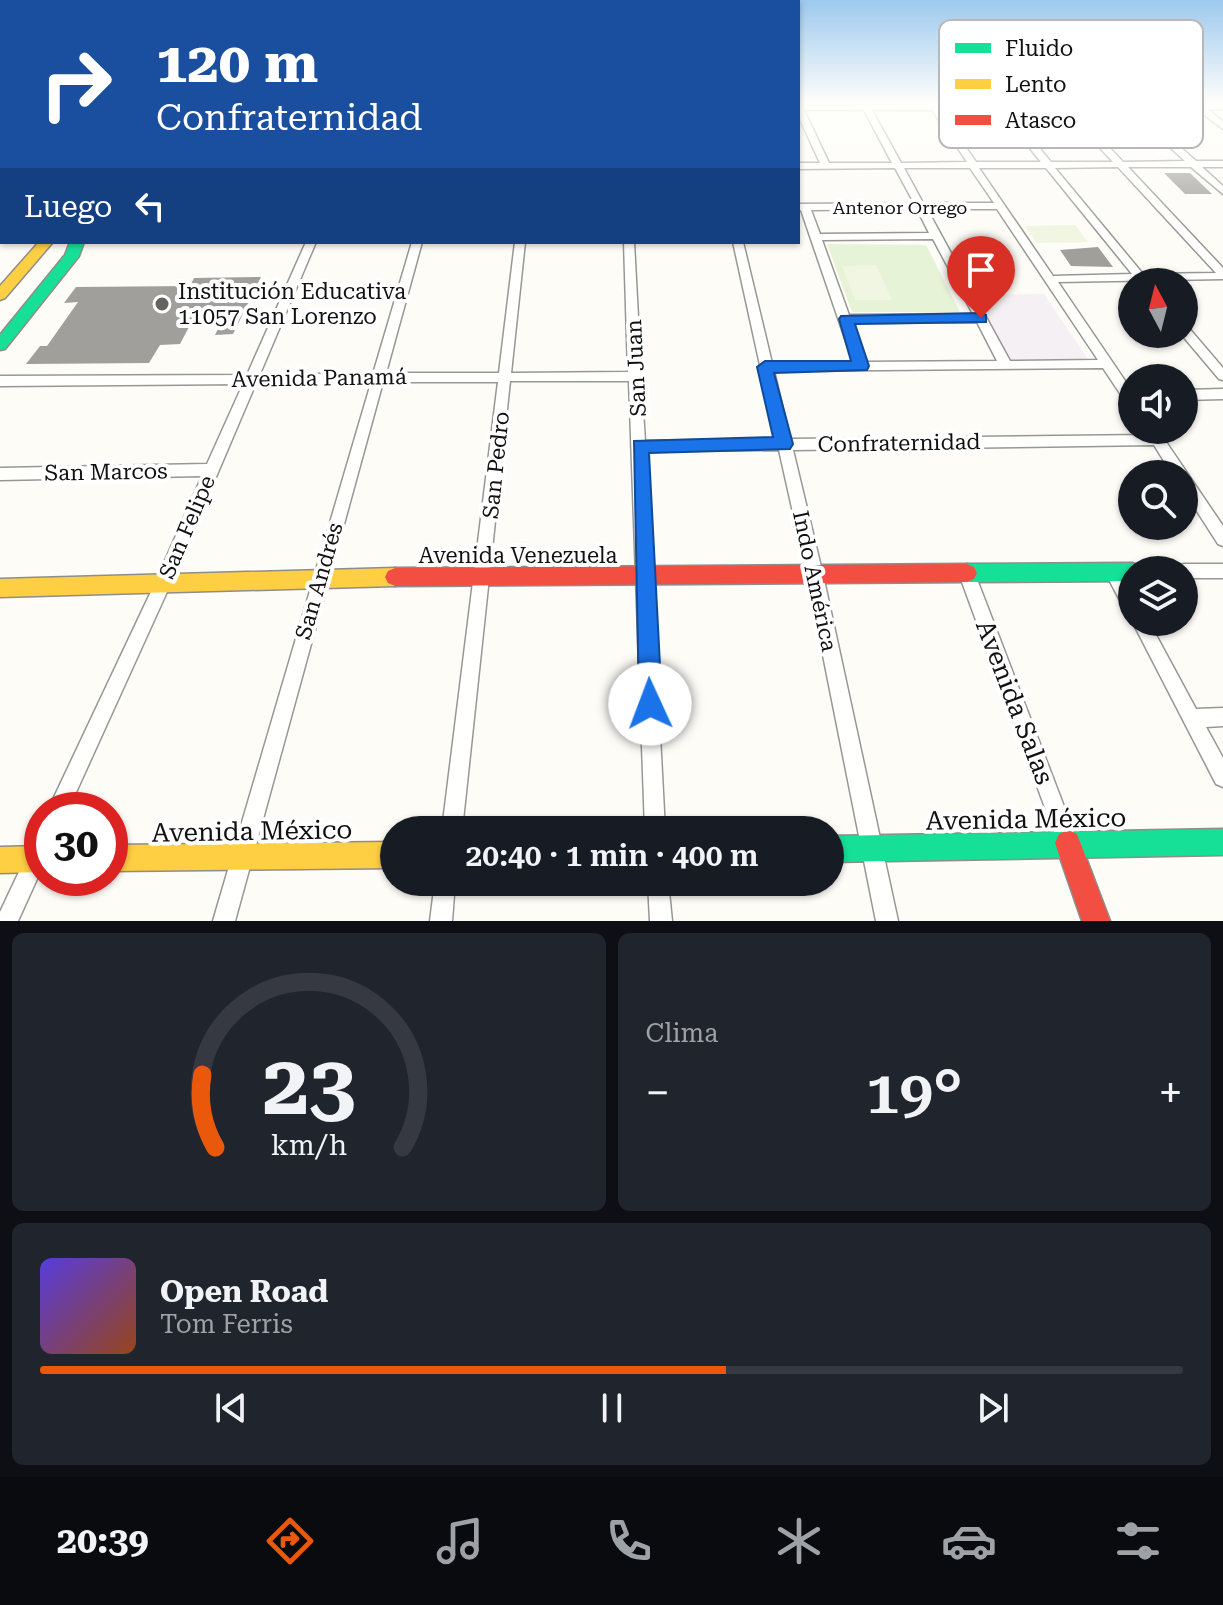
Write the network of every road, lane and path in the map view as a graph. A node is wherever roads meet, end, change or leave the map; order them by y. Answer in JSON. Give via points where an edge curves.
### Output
{"nodes":[{"id":1,"x":816,"y":146,"type":"edge"},
{"id":2,"x":887,"y":146,"type":"edge"},
{"id":3,"x":963,"y":148,"type":"edge"},
{"id":4,"x":1034,"y":148,"type":"edge"},
{"id":5,"x":1106,"y":148,"type":"edge"},
{"id":6,"x":1177,"y":148,"type":"edge"},
{"id":7,"x":1194,"y":164,"type":"junction"},
{"id":8,"x":1223,"y":164,"type":"edge"},
{"id":9,"x":825,"y":165,"type":"junction"},
{"id":10,"x":897,"y":165,"type":"junction"},
{"id":11,"x":975,"y":165,"type":"junction"},
{"id":12,"x":1047,"y":165,"type":"junction"},
{"id":13,"x":1122,"y":165,"type":"junction"},
{"id":14,"x":800,"y":166,"type":"edge"},
{"id":15,"x":1223,"y":191,"type":"edge"},
{"id":16,"x":920,"y":206,"type":"junction"},
{"id":17,"x":1002,"y":206,"type":"junction"},
{"id":18,"x":802,"y":207,"type":"edge"},
{"id":19,"x":936,"y":236,"type":"junction"},
{"id":20,"x":817,"y":237,"type":"junction"},
{"id":21,"x":44,"y":244,"type":"edge"},
{"id":22,"x":76,"y":244,"type":"edge"},
{"id":23,"x":310,"y":244,"type":"edge"},
{"id":24,"x":416,"y":244,"type":"edge"},
{"id":25,"x":520,"y":244,"type":"edge"},
{"id":26,"x":629,"y":244,"type":"edge"},
{"id":27,"x":738,"y":244,"type":"edge"},
{"id":28,"x":1133,"y":268,"type":"edge"},
{"id":29,"x":1223,"y":275,"type":"edge"},
{"id":30,"x":1198,"y":276,"type":"edge"},
{"id":31,"x":1051,"y":279,"type":"junction"},
{"id":32,"x":1118,"y":279,"type":"edge"},
{"id":33,"x":0,"y":295,"type":"edge"},
{"id":34,"x":981,"y":318,"type":"junction"},
{"id":35,"x":846,"y":319,"type":"junction"},
{"id":36,"x":0,"y":345,"type":"edge"},
{"id":37,"x":1198,"y":347,"type":"edge"},
{"id":38,"x":1107,"y":364,"type":"junction"},
{"id":39,"x":1006,"y":365,"type":"junction"},
{"id":40,"x":861,"y":366,"type":"junction"},
{"id":41,"x":765,"y":367,"type":"junction"},
{"id":42,"x":637,"y":376,"type":"junction"},
{"id":43,"x":1223,"y":376,"type":"edge"},
{"id":44,"x":506,"y":377,"type":"junction"},
{"id":45,"x":376,"y":378,"type":"junction"},
{"id":46,"x":250,"y":379,"type":"junction"},
{"id":47,"x":1118,"y":379,"type":"edge"},
{"id":48,"x":0,"y":381,"type":"edge"},
{"id":49,"x":1223,"y":394,"type":"edge"},
{"id":50,"x":1198,"y":395,"type":"edge"},
{"id":51,"x":1118,"y":436,"type":"edge"},
{"id":52,"x":784,"y":444,"type":"junction"},
{"id":53,"x":640,"y":446,"type":"junction"},
{"id":54,"x":212,"y":470,"type":"junction"},
{"id":55,"x":0,"y":474,"type":"edge"},
{"id":56,"x":1198,"y":501,"type":"edge"},
{"id":57,"x":1223,"y":539,"type":"edge"},
{"id":58,"x":1198,"y":571,"type":"edge"},
{"id":59,"x":1223,"y":571,"type":"edge"},
{"id":60,"x":1118,"y":572,"type":"edge"},
{"id":61,"x":967,"y":574,"type":"junction"},
{"id":62,"x":815,"y":575,"type":"junction"},
{"id":63,"x":320,"y":578,"type":"junction"},
{"id":64,"x":646,"y":578,"type":"junction"},
{"id":65,"x":484,"y":580,"type":"junction"},
{"id":66,"x":163,"y":583,"type":"junction"},
{"id":67,"x":0,"y":588,"type":"edge"},
{"id":68,"x":1148,"y":636,"type":"edge"},
{"id":69,"x":1223,"y":717,"type":"edge"},
{"id":70,"x":1193,"y":718,"type":"junction"},
{"id":71,"x":1223,"y":777,"type":"edge"},
{"id":72,"x":66,"y":792,"type":"edge"},
{"id":73,"x":454,"y":816,"type":"edge"},
{"id":74,"x":654,"y":816,"type":"edge"},
{"id":75,"x":1223,"y":842,"type":"edge"},
{"id":76,"x":1068,"y":843,"type":"junction"},
{"id":77,"x":844,"y":849,"type":"edge"},
{"id":78,"x":871,"y":849,"type":"junction"},
{"id":79,"x":380,"y":855,"type":"edge"},
{"id":80,"x":24,"y":856,"type":"edge"},
{"id":81,"x":242,"y":856,"type":"junction"},
{"id":82,"x":128,"y":858,"type":"edge"},
{"id":83,"x":0,"y":860,"type":"edge"},
{"id":84,"x":24,"y":886,"type":"edge"},
{"id":85,"x":444,"y":896,"type":"edge"},
{"id":86,"x":659,"y":896,"type":"edge"},
{"id":87,"x":7,"y":921,"type":"edge"},
{"id":88,"x":224,"y":921,"type":"edge"},
{"id":89,"x":441,"y":921,"type":"edge"},
{"id":90,"x":661,"y":921,"type":"edge"},
{"id":91,"x":887,"y":921,"type":"edge"},
{"id":92,"x":1096,"y":921,"type":"edge"}],
"edges":[{"from":1,"to":9,"type":"street"},
{"from":2,"to":10,"type":"street"},
{"from":3,"to":11,"type":"street"},
{"from":4,"to":12,"type":"street"},
{"from":5,"to":13,"type":"street"},
{"from":6,"to":7,"type":"street"},
{"from":7,"to":8,"type":"street"},
{"from":7,"to":13,"type":"street"},
{"from":7,"to":15,"type":"street"},
{"from":9,"to":10,"type":"street"},
{"from":9,"to":14,"type":"street"},
{"from":10,"to":11,"type":"street"},
{"from":10,"to":16,"type":"street"},
{"from":11,"to":12,"type":"street"},
{"from":11,"to":17,"type":"street"},
{"from":12,"to":13,"type":"street"},
{"from":12,"to":28,"type":"street"},
{"from":13,"to":29,"type":"street"},
{"from":16,"to":17,"type":"street","name":"Antenor Orrego"},
{"from":16,"to":18,"type":"street","name":"Antenor Orrego"},
{"from":16,"to":19,"type":"street"},
{"from":17,"to":31,"type":"street"},
{"from":18,"to":20,"type":"street"},
{"from":19,"to":20,"type":"street"},
{"from":19,"to":34,"type":"street"},
{"from":20,"to":35,"type":"street"},
{"from":21,"to":33,"type":"street"},
{"from":22,"to":36,"type":"street"},
{"from":23,"to":46,"type":"street","name":"San Felipe"},
{"from":24,"to":45,"type":"street","name":"San Andrés"},
{"from":25,"to":44,"type":"street","name":"San Pedro"},
{"from":26,"to":42,"type":"street","name":"San Juan"},
{"from":27,"to":41,"type":"street","name":"Indo América"},
{"from":29,"to":30,"type":"street"},
{"from":31,"to":32,"type":"street"},
{"from":31,"to":38,"type":"street"},
{"from":34,"to":35,"type":"street"},
{"from":34,"to":39,"type":"street"},
{"from":35,"to":40,"type":"street"},
{"from":37,"to":43,"type":"street"},
{"from":38,"to":39,"type":"street"},
{"from":38,"to":47,"type":"street"},
{"from":39,"to":40,"type":"street"},
{"from":40,"to":41,"type":"street"},
{"from":41,"to":52,"type":"street","name":"Indo América"},
{"from":42,"to":44,"type":"street","name":"Avenida Panamá"},
{"from":42,"to":53,"type":"street","name":"San Juan"},
{"from":44,"to":45,"type":"street","name":"Avenida Panamá"},
{"from":44,"to":65,"type":"street","name":"San Pedro"},
{"from":45,"to":46,"type":"street","name":"Avenida Panamá"},
{"from":45,"to":63,"type":"street","name":"San Andrés"},
{"from":46,"to":48,"type":"street","name":"Avenida Panamá"},
{"from":46,"to":54,"type":"street","name":"San Felipe"},
{"from":49,"to":50,"type":"street"},
{"from":51,"to":52,"type":"street","name":"Confraternidad"},
{"from":52,"to":53,"type":"street","name":"Confraternidad"},
{"from":52,"to":62,"type":"street","name":"Indo América"},
{"from":53,"to":64,"type":"street","name":"San Juan"},
{"from":54,"to":55,"type":"street","name":"San Marcos"},
{"from":54,"to":66,"type":"street","name":"San Felipe"},
{"from":56,"to":57,"type":"street"},
{"from":58,"to":59,"type":"street"},
{"from":60,"to":61,"type":"street","name":"Avenida Venezuela"},
{"from":61,"to":62,"type":"street","name":"Avenida Venezuela"},
{"from":61,"to":76,"type":"street","name":"Avenida Salas"},
{"from":62,"to":64,"type":"street","name":"Avenida Venezuela"},
{"from":62,"to":78,"type":"street","name":"Indo América"},
{"from":63,"to":65,"type":"street","name":"Avenida Venezuela"},
{"from":63,"to":66,"type":"street","name":"Avenida Venezuela"},
{"from":63,"to":81,"type":"street","name":"San Andrés"},
{"from":64,"to":65,"type":"street","name":"Avenida Venezuela"},
{"from":64,"to":74,"type":"street","name":"San Juan"},
{"from":65,"to":73,"type":"street","name":"San Pedro"},
{"from":66,"to":67,"type":"street","name":"Avenida Venezuela"},
{"from":66,"to":72,"type":"street","name":"San Felipe"},
{"from":68,"to":70,"type":"street"},
{"from":69,"to":70,"type":"street"},
{"from":70,"to":71,"type":"street"},
{"from":75,"to":76,"type":"street","name":"Avenida México"},
{"from":76,"to":78,"type":"street","name":"Avenida México"},
{"from":76,"to":92,"type":"street","name":"Avenida Salas"},
{"from":77,"to":78,"type":"street","name":"Avenida México"},
{"from":78,"to":91,"type":"street","name":"Indo América"},
{"from":79,"to":81,"type":"street","name":"Avenida México"},
{"from":80,"to":83,"type":"street"},
{"from":81,"to":82,"type":"street","name":"Avenida México"},
{"from":81,"to":88,"type":"street","name":"San Andrés"},
{"from":84,"to":87,"type":"street"},
{"from":85,"to":89,"type":"street"},
{"from":86,"to":90,"type":"street"}]}
